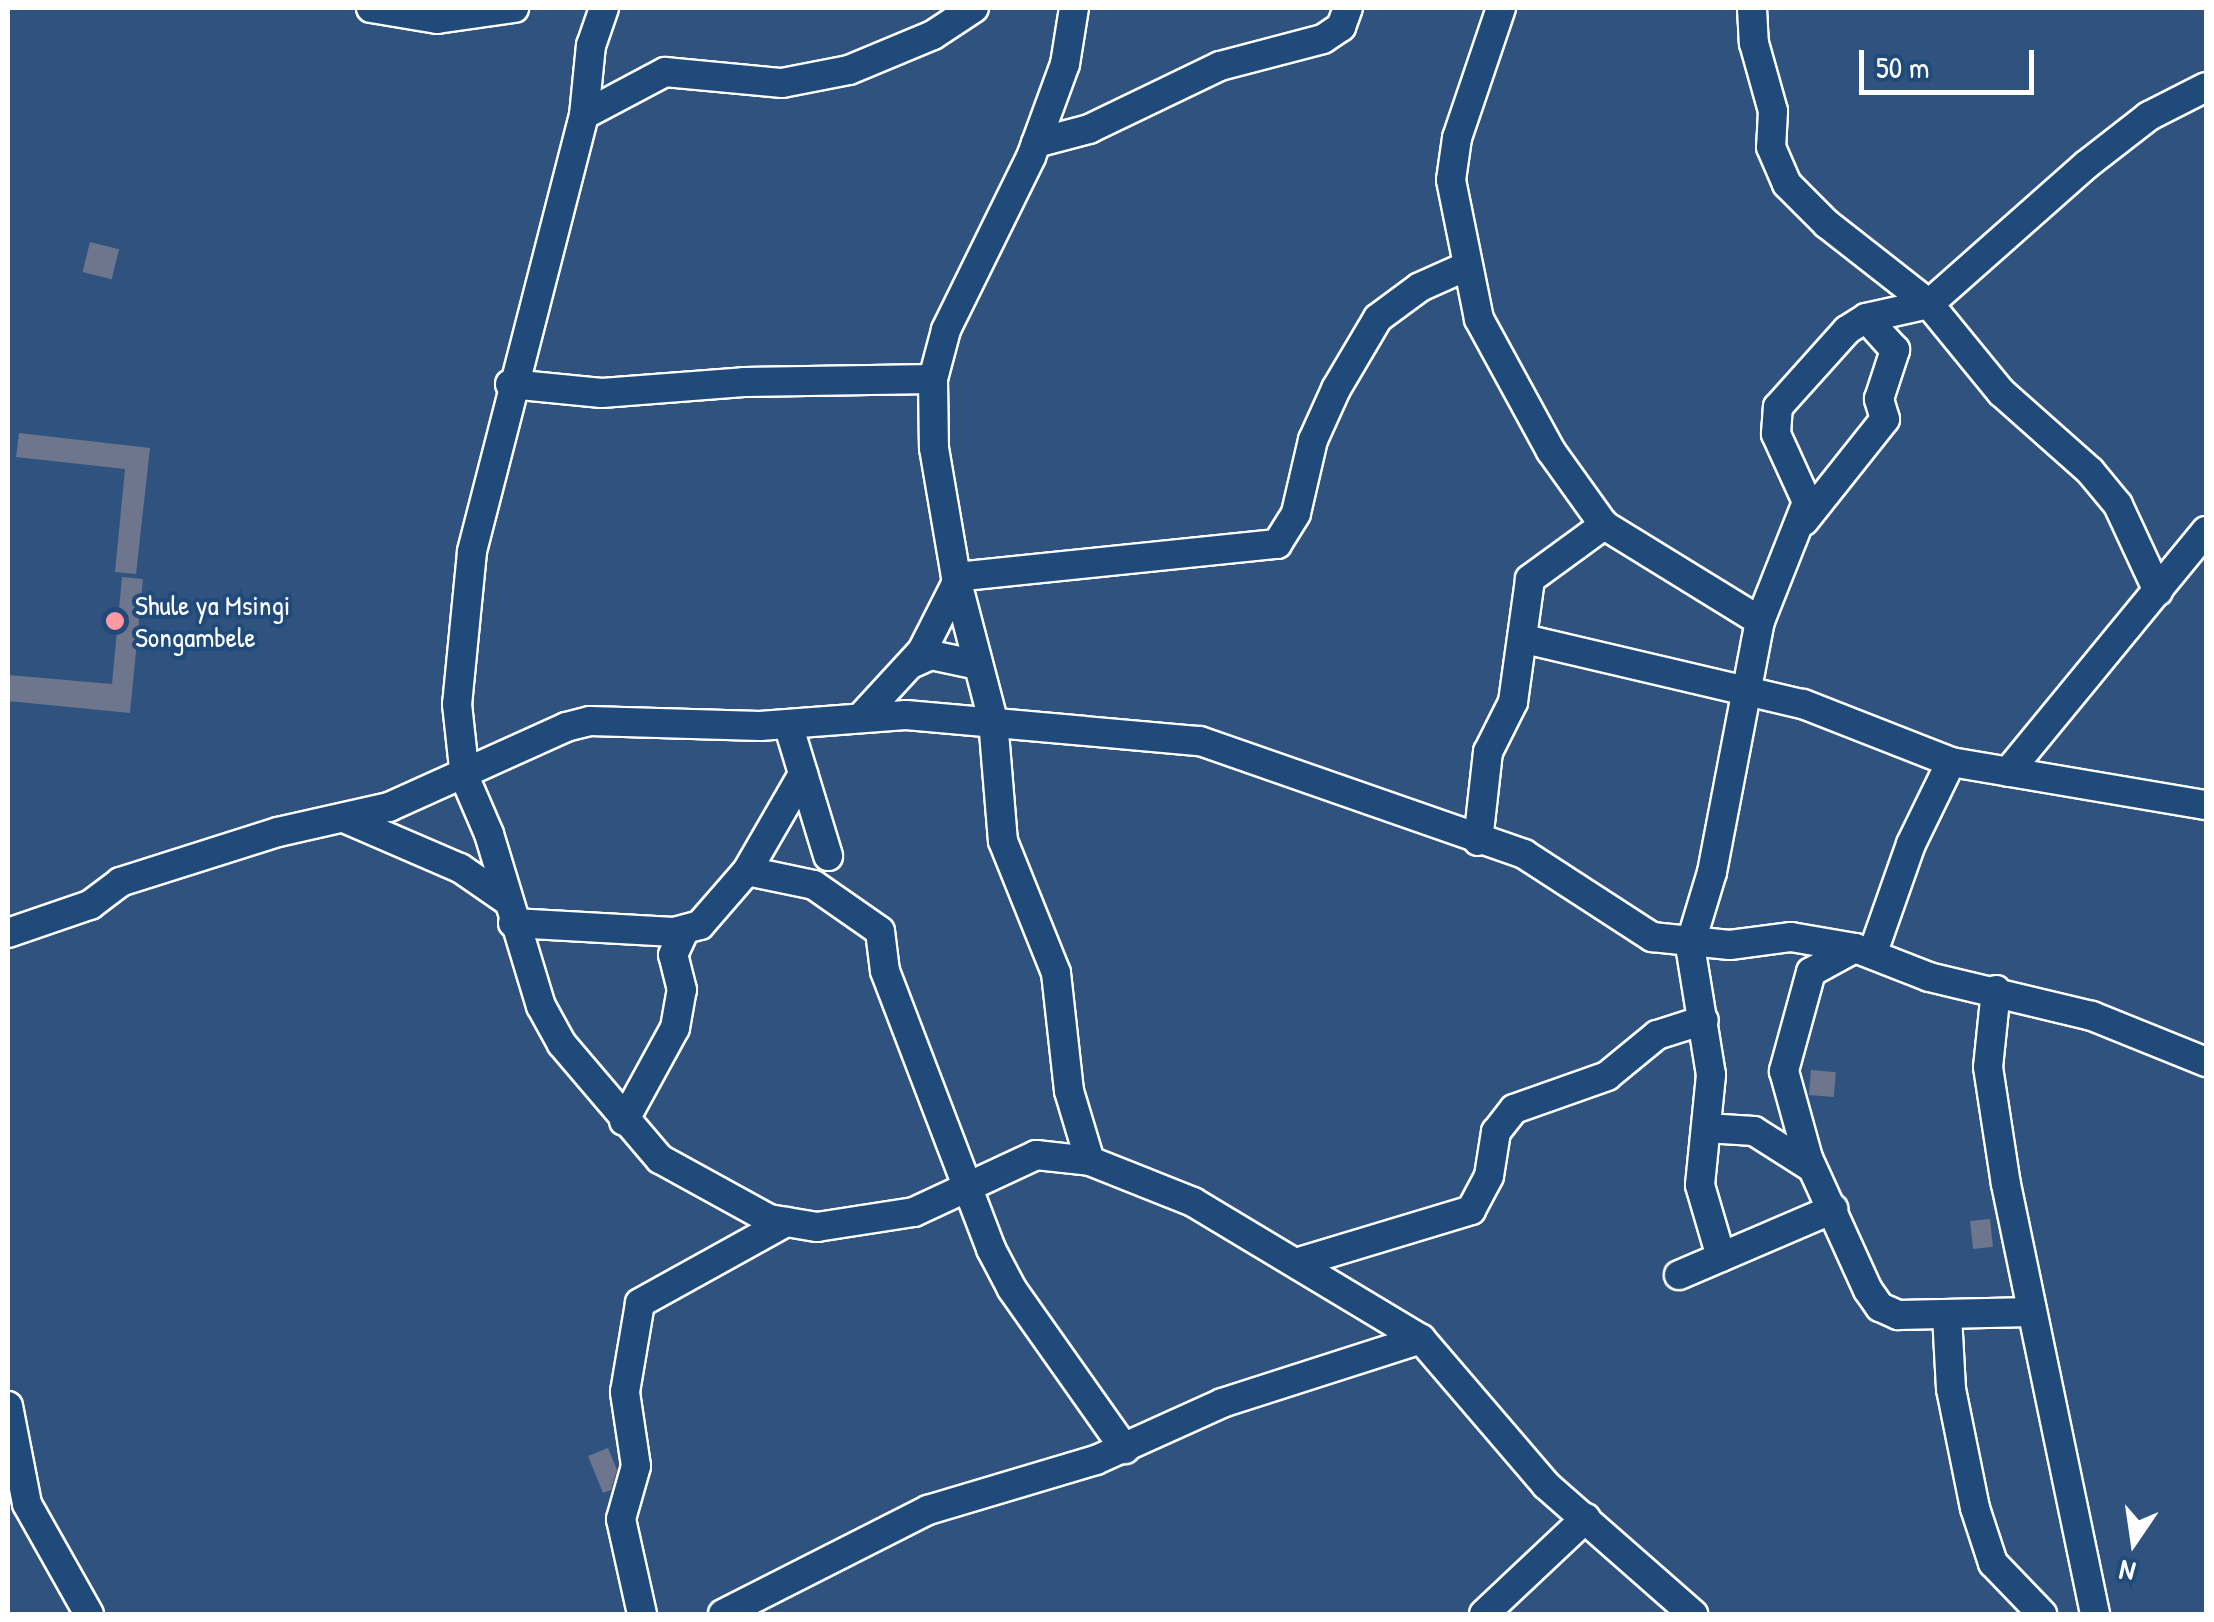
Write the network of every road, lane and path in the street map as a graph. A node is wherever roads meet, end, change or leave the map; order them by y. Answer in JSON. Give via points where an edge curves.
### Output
{"nodes":[{"id":1,"x":370,"y":8,"type":"edge"},
{"id":2,"x":514,"y":8,"type":"edge"},
{"id":3,"x":583,"y":8,"type":"edge"},
{"id":4,"x":604,"y":8,"type":"edge"},
{"id":5,"x":974,"y":8,"type":"edge"},
{"id":6,"x":1074,"y":8,"type":"edge"},
{"id":7,"x":1348,"y":8,"type":"edge"},
{"id":8,"x":1501,"y":8,"type":"edge"},
{"id":9,"x":1752,"y":8,"type":"edge"},
{"id":10,"x":452,"y":13,"type":"edge"},
{"id":11,"x":593,"y":38,"type":"junction"},
{"id":12,"x":2206,"y":87,"type":"edge"},
{"id":13,"x":584,"y":114,"type":"junction"},
{"id":14,"x":1036,"y":143,"type":"junction"},
{"id":15,"x":1466,"y":267,"type":"junction"},
{"id":16,"x":1929,"y":304,"type":"junction"},
{"id":17,"x":1866,"y":318,"type":"junction"},
{"id":18,"x":934,"y":380,"type":"junction"},
{"id":19,"x":510,"y":384,"type":"junction"},
{"id":20,"x":1803,"y":522,"type":"junction"},
{"id":21,"x":1604,"y":524,"type":"junction"},
{"id":22,"x":2206,"y":531,"type":"edge"},
{"id":23,"x":956,"y":580,"type":"junction"},
{"id":24,"x":2158,"y":591,"type":"junction"},
{"id":25,"x":1760,"y":621,"type":"junction"},
{"id":26,"x":1525,"y":639,"type":"junction"},
{"id":27,"x":911,"y":664,"type":"junction"},
{"id":28,"x":978,"y":666,"type":"junction"},
{"id":29,"x":1748,"y":692,"type":"junction"},
{"id":30,"x":864,"y":714,"type":"junction"},
{"id":31,"x":993,"y":720,"type":"junction"},
{"id":32,"x":788,"y":724,"type":"junction"},
{"id":33,"x":1951,"y":762,"type":"junction"},
{"id":34,"x":2008,"y":772,"type":"junction"},
{"id":35,"x":802,"y":774,"type":"junction"},
{"id":36,"x":464,"y":778,"type":"junction"},
{"id":37,"x":2206,"y":805,"type":"edge"},
{"id":38,"x":346,"y":818,"type":"junction"},
{"id":39,"x":1478,"y":840,"type":"junction"},
{"id":40,"x":828,"y":856,"type":"dead end"},
{"id":41,"x":747,"y":871,"type":"junction"},
{"id":42,"x":509,"y":911,"type":"junction"},
{"id":43,"x":684,"y":932,"type":"junction"},
{"id":44,"x":8,"y":933,"type":"edge"},
{"id":45,"x":1690,"y":945,"type":"junction"},
{"id":46,"x":1864,"y":950,"type":"junction"},
{"id":47,"x":1996,"y":990,"type":"junction"},
{"id":48,"x":1704,"y":1020,"type":"junction"},
{"id":49,"x":2206,"y":1062,"type":"edge"},
{"id":50,"x":624,"y":1121,"type":"junction"},
{"id":51,"x":1706,"y":1128,"type":"junction"},
{"id":52,"x":1090,"y":1162,"type":"junction"},
{"id":53,"x":1812,"y":1168,"type":"junction"},
{"id":54,"x":970,"y":1191,"type":"junction"},
{"id":55,"x":1832,"y":1208,"type":"junction"},
{"id":56,"x":786,"y":1222,"type":"junction"},
{"id":57,"x":1721,"y":1257,"type":"junction"},
{"id":58,"x":1296,"y":1263,"type":"junction"},
{"id":59,"x":1679,"y":1274,"type":"dead end"},
{"id":60,"x":2032,"y":1312,"type":"junction"},
{"id":61,"x":1947,"y":1315,"type":"junction"},
{"id":62,"x":1421,"y":1339,"type":"junction"},
{"id":63,"x":8,"y":1406,"type":"edge"},
{"id":64,"x":1125,"y":1449,"type":"junction"},
{"id":65,"x":1586,"y":1518,"type":"junction"},
{"id":66,"x":90,"y":1614,"type":"edge"},
{"id":67,"x":642,"y":1614,"type":"edge"},
{"id":68,"x":723,"y":1614,"type":"edge"},
{"id":69,"x":1484,"y":1614,"type":"edge"},
{"id":70,"x":1693,"y":1614,"type":"edge"},
{"id":71,"x":2042,"y":1614,"type":"edge"},
{"id":72,"x":2095,"y":1614,"type":"edge"}],
"edges":[{"from":1,"to":10,"type":"street"},
{"from":2,"to":10,"type":"street"},
{"from":3,"to":11,"type":"street"},
{"from":4,"to":11,"type":"street"},
{"from":5,"to":13,"type":"street","via":[[933,35],[849,70],[767,83],[665,72]]},
{"from":6,"to":14,"type":"street","via":[[1065,64]]},
{"from":7,"to":14,"type":"street","via":[[1341,26],[1322,39],[1220,66],[1088,129]]},
{"from":8,"to":15,"type":"street","via":[[1456,138],[1451,180]]},
{"from":9,"to":16,"type":"street","via":[[1754,43],[1773,111],[1771,147],[1787,184]]},
{"from":11,"to":13,"type":"street"},
{"from":12,"to":16,"type":"street","via":[[2149,116],[2086,165]]},
{"from":13,"to":19,"type":"street"},
{"from":14,"to":18,"type":"street","via":[[946,330]]},
{"from":15,"to":21,"type":"street","via":[[1494,348],[1551,451]]},
{"from":15,"to":23,"type":"street","via":[[1420,287],[1378,318],[1313,440],[1296,512],[1277,544]]},
{"from":16,"to":17,"type":"street"},
{"from":16,"to":24,"type":"street","via":[[2001,392],[2090,471],[2118,505]]},
{"from":17,"to":20,"type":"street","via":[[1792,388],[1774,419],[1807,502]]},
{"from":17,"to":20,"type":"street","via":[[1896,350],[1880,399],[1885,419]]},
{"from":18,"to":19,"type":"street","via":[[744,382],[602,393]]},
{"from":18,"to":23,"type":"street","via":[[938,483]]},
{"from":19,"to":36,"type":"street","via":[[463,620],[457,704]]},
{"from":20,"to":25,"type":"street"},
{"from":21,"to":25,"type":"street"},
{"from":21,"to":26,"type":"street","via":[[1530,579]]},
{"from":22,"to":24,"type":"street"},
{"from":23,"to":27,"type":"street","via":[[946,612]]},
{"from":23,"to":28,"type":"street"},
{"from":24,"to":34,"type":"street"},
{"from":25,"to":29,"type":"street"},
{"from":26,"to":29,"type":"street","via":[[1630,658]]},
{"from":26,"to":39,"type":"street","via":[[1513,702],[1488,752]]},
{"from":27,"to":28,"type":"street","via":[[931,655]]},
{"from":27,"to":30,"type":"street"},
{"from":28,"to":31,"type":"street"},
{"from":29,"to":33,"type":"street","via":[[1840,717]]},
{"from":29,"to":45,"type":"street"},
{"from":30,"to":31,"type":"street"},
{"from":30,"to":32,"type":"street"},
{"from":31,"to":39,"type":"street","via":[[1200,741]]},
{"from":31,"to":52,"type":"street","via":[[1002,842],[1056,973],[1065,1069]]},
{"from":32,"to":35,"type":"street"},
{"from":32,"to":36,"type":"street","via":[[661,728],[590,721],[497,756]]},
{"from":33,"to":34,"type":"street"},
{"from":33,"to":46,"type":"street"},
{"from":34,"to":37,"type":"street"},
{"from":35,"to":40,"type":"street"},
{"from":35,"to":41,"type":"street"},
{"from":36,"to":38,"type":"street"},
{"from":36,"to":42,"type":"street","via":[[489,834]]},
{"from":38,"to":42,"type":"street","via":[[460,868]]},
{"from":38,"to":44,"type":"street","via":[[278,832],[120,882],[90,905]]},
{"from":39,"to":45,"type":"street","via":[[1524,854],[1652,937]]},
{"from":41,"to":43,"type":"street","via":[[700,925]]},
{"from":41,"to":54,"type":"street","via":[[814,885],[880,931],[885,971]]},
{"from":42,"to":43,"type":"street"},
{"from":42,"to":50,"type":"street","via":[[541,1006],[562,1044]]},
{"from":43,"to":50,"type":"street","via":[[673,955],[682,990],[675,1028]]},
{"from":45,"to":46,"type":"street","via":[[1792,937]]},
{"from":45,"to":48,"type":"street"},
{"from":46,"to":47,"type":"street","via":[[1929,978]]},
{"from":46,"to":53,"type":"street","via":[[1810,972],[1786,1049],[1790,1104]]},
{"from":47,"to":49,"type":"street","via":[[2092,1016]]},
{"from":47,"to":60,"type":"street","via":[[1988,1068]]},
{"from":48,"to":51,"type":"street"},
{"from":48,"to":58,"type":"street","via":[[1657,1035],[1607,1076],[1514,1109],[1496,1132],[1489,1176],[1471,1210]]},
{"from":50,"to":56,"type":"street","via":[[660,1159],[725,1199]]},
{"from":51,"to":53,"type":"street","via":[[1764,1135]]},
{"from":51,"to":57,"type":"street","via":[[1700,1185]]},
{"from":52,"to":54,"type":"street","via":[[1036,1154]]},
{"from":52,"to":58,"type":"street","via":[[1193,1202]]},
{"from":53,"to":55,"type":"street"},
{"from":54,"to":56,"type":"street","via":[[871,1221],[817,1227]]},
{"from":54,"to":64,"type":"street","via":[[1012,1289]]},
{"from":55,"to":57,"type":"street"},
{"from":55,"to":61,"type":"street","via":[[1880,1307],[1898,1315]]},
{"from":56,"to":67,"type":"street","via":[[640,1303],[625,1392],[636,1466],[621,1519]]},
{"from":57,"to":59,"type":"street"},
{"from":58,"to":62,"type":"street"},
{"from":60,"to":61,"type":"street"},
{"from":60,"to":72,"type":"street"},
{"from":61,"to":71,"type":"street","via":[[1951,1389],[1974,1508],[1993,1563]]},
{"from":62,"to":64,"type":"street","via":[[1222,1402]]},
{"from":62,"to":65,"type":"street","via":[[1546,1484]]},
{"from":63,"to":66,"type":"street","via":[[28,1504]]},
{"from":64,"to":68,"type":"street","via":[[882,1529]]},
{"from":65,"to":69,"type":"street"},
{"from":65,"to":70,"type":"street"}]}
